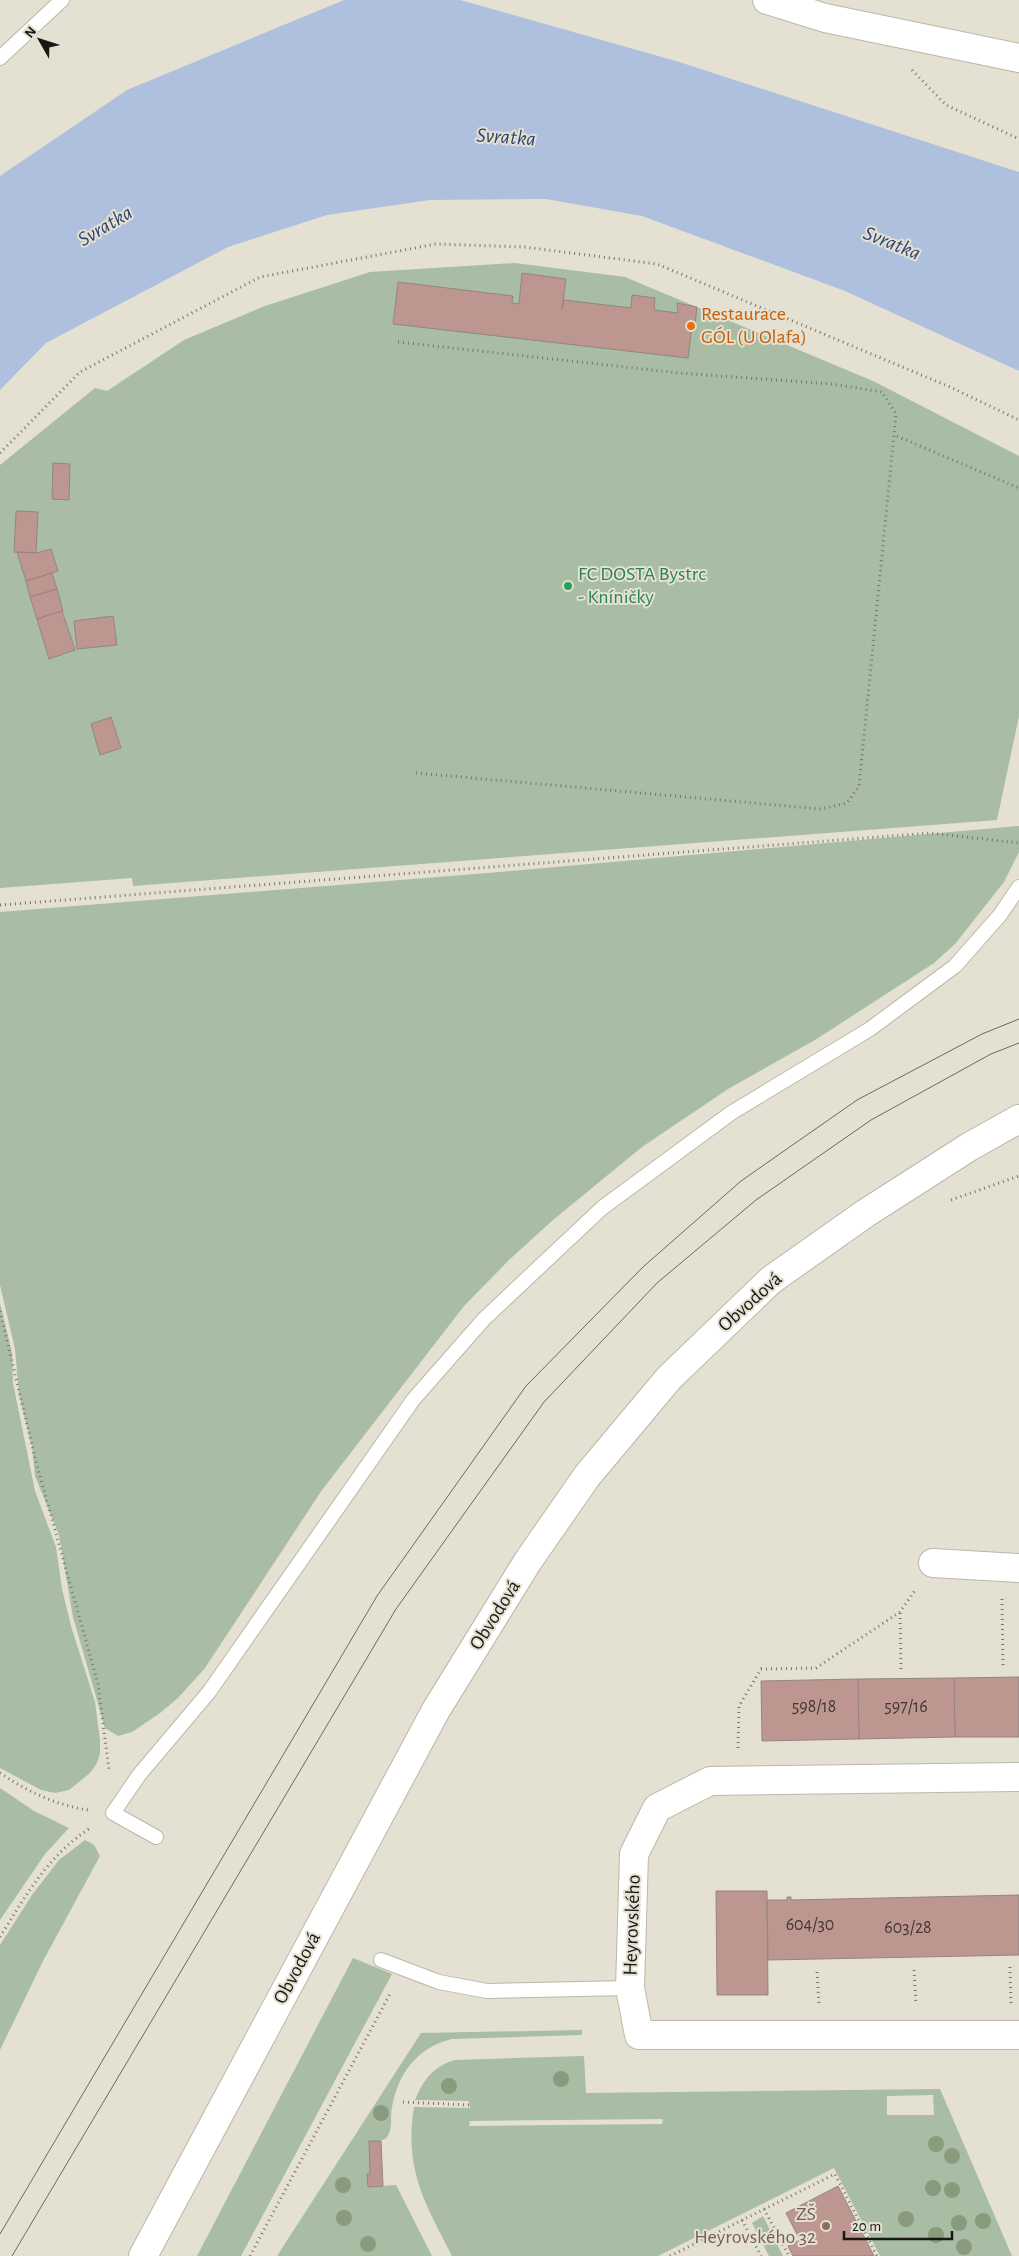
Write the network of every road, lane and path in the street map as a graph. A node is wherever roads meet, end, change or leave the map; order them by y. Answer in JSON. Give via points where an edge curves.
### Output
{"nodes":[{"id":1,"x":62,"y":0,"type":"edge"},
{"id":2,"x":767,"y":0,"type":"edge"},
{"id":3,"x":0,"y":58,"type":"edge"},
{"id":4,"x":1019,"y":58,"type":"edge"},
{"id":5,"x":908,"y":66,"type":"dead end"},
{"id":6,"x":1019,"y":138,"type":"edge"},
{"id":7,"x":398,"y":342,"type":"dead end"},
{"id":8,"x":1019,"y":420,"type":"edge"},
{"id":9,"x":894,"y":434,"type":"junction"},
{"id":10,"x":0,"y":452,"type":"edge"},
{"id":11,"x":1019,"y":488,"type":"edge"},
{"id":12,"x":416,"y":772,"type":"dead end"},
{"id":13,"x":1019,"y":842,"type":"edge"},
{"id":14,"x":1019,"y":887,"type":"edge"},
{"id":15,"x":0,"y":905,"type":"edge"},
{"id":16,"x":1019,"y":1119,"type":"edge"},
{"id":17,"x":1019,"y":1176,"type":"edge"},
{"id":18,"x":946,"y":1201,"type":"dead end"},
{"id":19,"x":0,"y":1311,"type":"edge"},
{"id":20,"x":933,"y":1564,"type":"joint"},
{"id":21,"x":1011,"y":1569,"type":"edge"},
{"id":22,"x":900,"y":1612,"type":"junction"},
{"id":23,"x":1003,"y":1668,"type":"dead end"},
{"id":24,"x":900,"y":1670,"type":"dead end"},
{"id":25,"x":0,"y":1772,"type":"edge"},
{"id":26,"x":1019,"y":1777,"type":"edge"},
{"id":27,"x":737,"y":1781,"type":"junction"},
{"id":28,"x":114,"y":1813,"type":"junction"},
{"id":29,"x":156,"y":1838,"type":"dead end"},
{"id":30,"x":0,"y":1937,"type":"edge"},
{"id":31,"x":381,"y":1960,"type":"dead end"},
{"id":32,"x":403,"y":1970,"type":"junction"},
{"id":33,"x":630,"y":1988,"type":"junction"},
{"id":34,"x":1019,"y":2034,"type":"edge"},
{"id":35,"x":403,"y":2102,"type":"dead end"},
{"id":36,"x":470,"y":2104,"type":"dead end"},
{"id":37,"x":764,"y":2209,"type":"junction"},
{"id":38,"x":742,"y":2220,"type":"junction"},
{"id":39,"x":143,"y":2256,"type":"edge"},
{"id":40,"x":250,"y":2256,"type":"edge"},
{"id":41,"x":670,"y":2256,"type":"edge"},
{"id":42,"x":761,"y":2256,"type":"edge"},
{"id":43,"x":789,"y":2256,"type":"edge"},
{"id":44,"x":877,"y":2256,"type":"edge"}],
"edges":[{"from":1,"to":3,"type":"lane"},
{"from":2,"to":4,"type":"main road","via":[[825,18]]},
{"from":5,"to":6,"type":"path","via":[[946,105]]},
{"from":7,"to":9,"type":"path","via":[[670,372],[832,384],[882,392],[896,414]]},
{"from":8,"to":10,"type":"path","via":[[950,387],[657,264],[524,247],[436,244],[260,276],[80,372]]},
{"from":9,"to":11,"type":"path"},
{"from":9,"to":12,"type":"path","via":[[859,786],[846,803],[821,809]]},
{"from":13,"to":15,"type":"path","via":[[930,833]]},
{"from":14,"to":28,"type":"lane","via":[[954,966],[870,1030],[731,1113],[602,1208],[484,1319],[413,1400],[209,1692],[139,1774]]},
{"from":16,"to":39,"type":"main road","name":"Obvodová","via":[[866,1213],[771,1280],[669,1378],[587,1476],[528,1561],[436,1710]]},
{"from":17,"to":18,"type":"path"},
{"from":19,"to":28,"type":"path","via":[[35,1458],[98,1684]]},
{"from":20,"to":21,"type":"main road"},
{"from":20,"to":22,"type":"path"},
{"from":21,"to":23,"type":"path"},
{"from":22,"to":24,"type":"path"},
{"from":22,"to":27,"type":"path","via":[[816,1668],[761,1669],[739,1706]]},
{"from":25,"to":28,"type":"path","via":[[22,1788],[53,1801]]},
{"from":26,"to":27,"type":"main road","name":"Heyrovského"},
{"from":27,"to":33,"type":"main road","name":"Heyrovského","via":[[710,1781],[657,1808],[634,1854]]},
{"from":28,"to":29,"type":"lane"},
{"from":28,"to":30,"type":"path","via":[[71,1840],[52,1860]]},
{"from":31,"to":32,"type":"lane"},
{"from":32,"to":33,"type":"lane","via":[[439,1982],[488,1991]]},
{"from":32,"to":40,"type":"path"},
{"from":33,"to":34,"type":"main road","name":"Heyrovského","via":[[639,2036]]},
{"from":35,"to":36,"type":"path"},
{"from":37,"to":38,"type":"path"},
{"from":37,"to":43,"type":"path"},
{"from":37,"to":44,"type":"path","via":[[835,2174]]},
{"from":38,"to":41,"type":"path"},
{"from":38,"to":42,"type":"path"}]}
